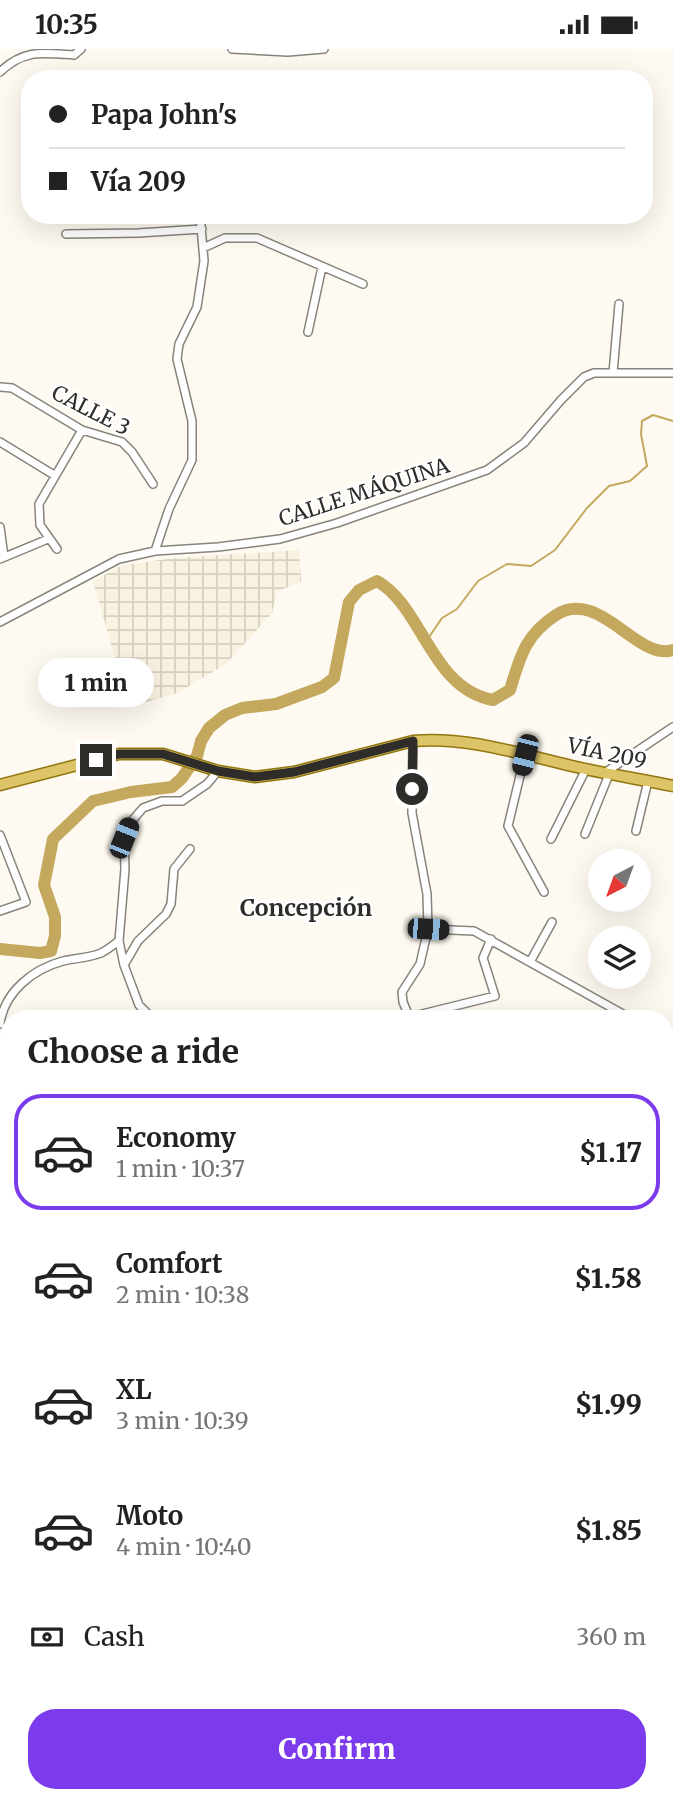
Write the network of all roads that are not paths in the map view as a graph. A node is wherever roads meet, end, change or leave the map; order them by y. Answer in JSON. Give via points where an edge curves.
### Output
{"nodes":[{"id":1,"x":81,"y":49,"type":"edge"},
{"id":2,"x":232,"y":49,"type":"edge"},
{"id":3,"x":324,"y":49,"type":"edge"},
{"id":4,"x":0,"y":72,"type":"edge"},
{"id":5,"x":201,"y":224,"type":"edge"},
{"id":6,"x":202,"y":229,"type":"junction"},
{"id":7,"x":66,"y":234,"type":"dead end"},
{"id":8,"x":204,"y":248,"type":"junction"},
{"id":9,"x":322,"y":267,"type":"junction"},
{"id":10,"x":363,"y":284,"type":"dead end"},
{"id":11,"x":619,"y":304,"type":"dead end"},
{"id":12,"x":308,"y":333,"type":"dead end"},
{"id":13,"x":612,"y":373,"type":"junction"},
{"id":14,"x":673,"y":373,"type":"edge"},
{"id":15,"x":0,"y":387,"type":"edge"},
{"id":16,"x":82,"y":430,"type":"junction"},
{"id":17,"x":0,"y":442,"type":"edge"},
{"id":18,"x":54,"y":475,"type":"junction"},
{"id":19,"x":153,"y":484,"type":"dead end"},
{"id":20,"x":0,"y":527,"type":"edge"},
{"id":21,"x":48,"y":539,"type":"junction"},
{"id":22,"x":57,"y":549,"type":"dead end"},
{"id":23,"x":155,"y":551,"type":"junction"},
{"id":24,"x":2,"y":558,"type":"edge"},
{"id":25,"x":0,"y":622,"type":"edge"},
{"id":26,"x":673,"y":727,"type":"edge"},
{"id":27,"x":413,"y":741,"type":"junction"},
{"id":28,"x":525,"y":755,"type":"junction"},
{"id":29,"x":586,"y":769,"type":"junction"},
{"id":30,"x":218,"y":771,"type":"junction"},
{"id":31,"x":608,"y":772,"type":"junction"},
{"id":32,"x":648,"y":781,"type":"junction"},
{"id":33,"x":0,"y":785,"type":"edge"},
{"id":34,"x":673,"y":786,"type":"edge"},
{"id":35,"x":636,"y":831,"type":"dead end"},
{"id":36,"x":585,"y":834,"type":"dead end"},
{"id":37,"x":0,"y":835,"type":"edge"},
{"id":38,"x":551,"y":839,"type":"dead end"},
{"id":39,"x":190,"y":849,"type":"dead end"},
{"id":40,"x":544,"y":892,"type":"dead end"},
{"id":41,"x":0,"y":911,"type":"edge"},
{"id":42,"x":552,"y":922,"type":"dead end"},
{"id":43,"x":428,"y":929,"type":"junction"},
{"id":44,"x":491,"y":939,"type":"junction"},
{"id":45,"x":119,"y":941,"type":"junction"},
{"id":46,"x":530,"y":963,"type":"junction"},
{"id":47,"x":124,"y":965,"type":"junction"},
{"id":48,"x":3,"y":1010,"type":"edge"},
{"id":49,"x":144,"y":1010,"type":"edge"},
{"id":50,"x":406,"y":1010,"type":"edge"},
{"id":51,"x":441,"y":1010,"type":"edge"},
{"id":52,"x":616,"y":1010,"type":"edge"}],
"edges":[{"from":1,"to":4,"type":"street","via":[[74,55],[29,53]]},
{"from":2,"to":3,"type":"street"},
{"from":5,"to":6,"type":"street"},
{"from":6,"to":7,"type":"street"},
{"from":6,"to":8,"type":"street"},
{"from":8,"to":9,"type":"street","via":[[225,238],[257,238]]},
{"from":8,"to":23,"type":"street","via":[[197,307],[179,344],[177,359],[192,421],[192,460]]},
{"from":9,"to":10,"type":"street"},
{"from":9,"to":12,"type":"street"},
{"from":11,"to":13,"type":"street"},
{"from":13,"to":14,"type":"street","name":"CALLE MÁQUINA"},
{"from":13,"to":23,"type":"street","name":"CALLE MÁQUINA","via":[[584,377],[533,434],[487,470],[280,539]]},
{"from":15,"to":16,"type":"street","name":"CALLE 3","via":[[12,388]]},
{"from":16,"to":18,"type":"street"},
{"from":16,"to":19,"type":"street","name":"CALLE 3","via":[[122,442]]},
{"from":17,"to":18,"type":"street"},
{"from":18,"to":21,"type":"street","via":[[38,512]]},
{"from":20,"to":24,"type":"street"},
{"from":21,"to":22,"type":"street"},
{"from":21,"to":24,"type":"street"},
{"from":23,"to":25,"type":"street","name":"CALLE MÁQUINA","via":[[119,559]]},
{"from":26,"to":31,"type":"street"},
{"from":27,"to":28,"type":"main road","name":"VÍA 209","via":[[450,740]]},
{"from":27,"to":30,"type":"main road","name":"VÍA 209","via":[[294,772],[255,777]]},
{"from":27,"to":43,"type":"street","via":[[412,813],[427,894]]},
{"from":28,"to":29,"type":"main road","name":"VÍA 209"},
{"from":28,"to":40,"type":"street","via":[[508,826]]},
{"from":29,"to":31,"type":"main road","name":"VÍA 209"},
{"from":29,"to":38,"type":"street"},
{"from":30,"to":33,"type":"main road","name":"VÍA 209","via":[[163,754],[119,754]]},
{"from":30,"to":45,"type":"street","via":[[183,801],[162,801],[143,808],[130,823],[124,838]]},
{"from":31,"to":32,"type":"main road","name":"VÍA 209"},
{"from":31,"to":36,"type":"street"},
{"from":32,"to":34,"type":"main road","name":"VÍA 209"},
{"from":32,"to":35,"type":"street"},
{"from":37,"to":41,"type":"street","via":[[26,902]]},
{"from":39,"to":47,"type":"street","via":[[174,869],[166,914],[138,941]]},
{"from":42,"to":46,"type":"street"},
{"from":43,"to":44,"type":"street","via":[[474,930]]},
{"from":43,"to":50,"type":"street","via":[[420,964],[402,992]]},
{"from":44,"to":46,"type":"street"},
{"from":44,"to":51,"type":"street","via":[[484,958],[495,996]]},
{"from":45,"to":47,"type":"street"},
{"from":45,"to":48,"type":"street","via":[[97,954],[36,972]]},
{"from":46,"to":52,"type":"street"},
{"from":47,"to":49,"type":"street"}]}
